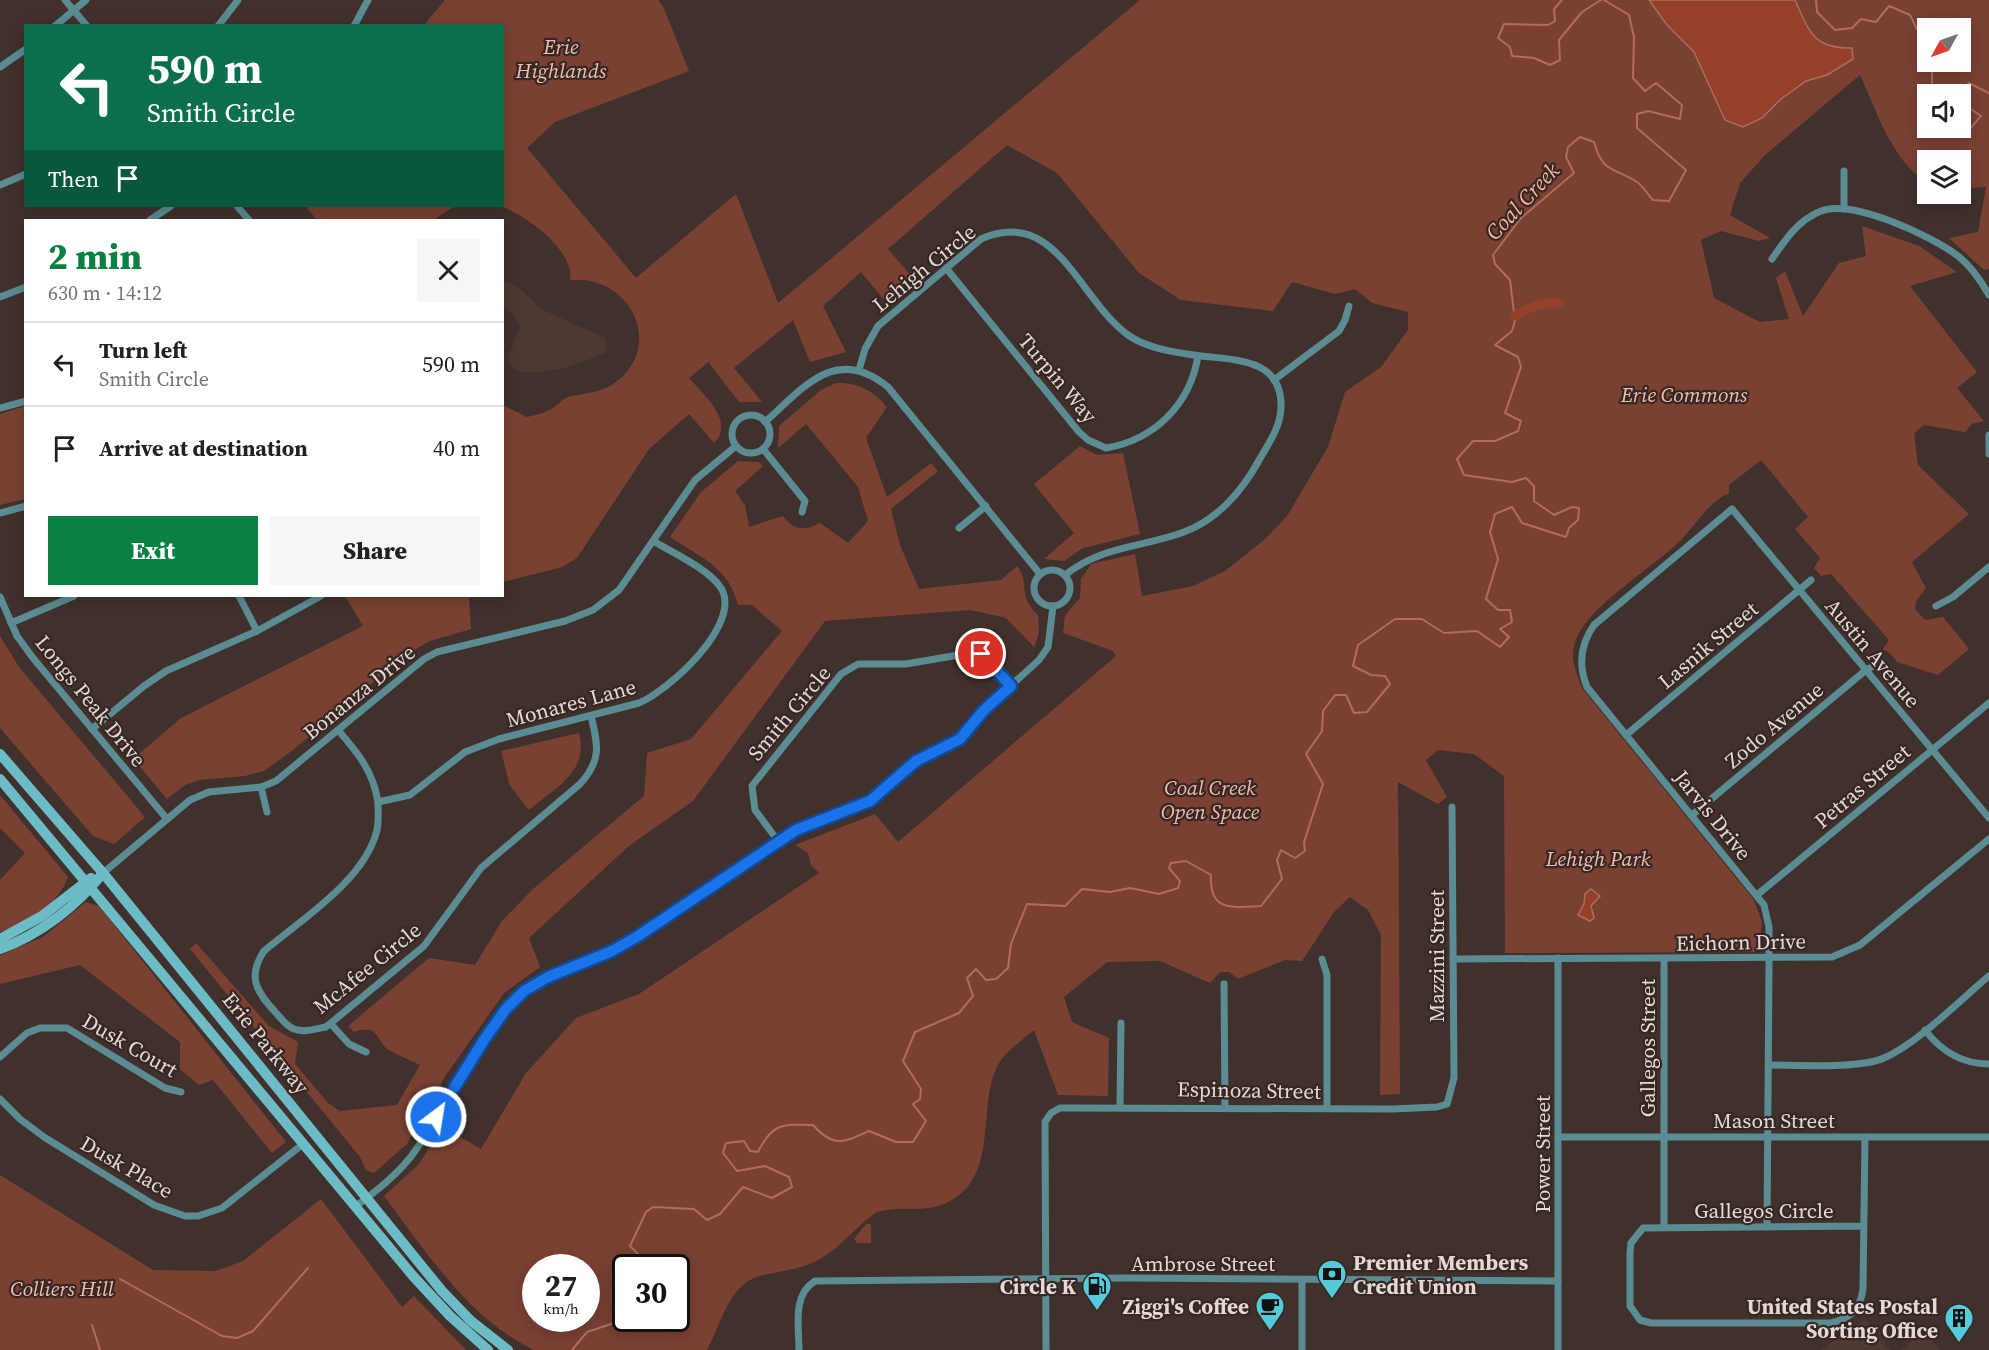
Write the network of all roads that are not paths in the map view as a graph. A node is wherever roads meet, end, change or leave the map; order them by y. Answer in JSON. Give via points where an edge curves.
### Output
{"nodes":[{"id":1,"x":65,"y":0,"type":"edge"},
{"id":2,"x":86,"y":0,"type":"edge"},
{"id":3,"x":238,"y":0,"type":"edge"},
{"id":4,"x":368,"y":0,"type":"edge"},
{"id":5,"x":74,"y":10,"type":"junction"},
{"id":6,"x":57,"y":24,"type":"edge"},
{"id":7,"x":85,"y":24,"type":"edge"},
{"id":8,"x":220,"y":24,"type":"edge"},
{"id":9,"x":355,"y":24,"type":"edge"},
{"id":10,"x":24,"y":51,"type":"edge"},
{"id":11,"x":0,"y":67,"type":"edge"},
{"id":12,"x":1844,"y":171,"type":"dead end"},
{"id":13,"x":24,"y":175,"type":"edge"},
{"id":14,"x":0,"y":185,"type":"edge"},
{"id":15,"x":170,"y":207,"type":"edge"},
{"id":16,"x":238,"y":207,"type":"edge"},
{"id":17,"x":1844,"y":209,"type":"junction"},
{"id":18,"x":152,"y":219,"type":"edge"},
{"id":19,"x":248,"y":219,"type":"edge"},
{"id":20,"x":1772,"y":259,"type":"dead end"},
{"id":21,"x":946,"y":268,"type":"junction"},
{"id":22,"x":24,"y":288,"type":"edge"},
{"id":23,"x":1989,"y":295,"type":"edge"},
{"id":24,"x":0,"y":297,"type":"edge"},
{"id":25,"x":1349,"y":306,"type":"dead end"},
{"id":26,"x":1198,"y":356,"type":"junction"},
{"id":27,"x":859,"y":370,"type":"junction"},
{"id":28,"x":1274,"y":380,"type":"junction"},
{"id":29,"x":24,"y":401,"type":"edge"},
{"id":30,"x":0,"y":408,"type":"edge"},
{"id":31,"x":765,"y":422,"type":"junction"},
{"id":32,"x":1989,"y":435,"type":"edge"},
{"id":33,"x":1988,"y":444,"type":"edge"},
{"id":34,"x":736,"y":446,"type":"junction"},
{"id":35,"x":763,"y":448,"type":"junction"},
{"id":36,"x":1989,"y":454,"type":"edge"},
{"id":37,"x":984,"y":504,"type":"junction"},
{"id":38,"x":24,"y":507,"type":"edge"},
{"id":39,"x":1732,"y":509,"type":"joint"},
{"id":40,"x":802,"y":512,"type":"dead end"},
{"id":41,"x":0,"y":513,"type":"edge"},
{"id":42,"x":959,"y":528,"type":"dead end"},
{"id":43,"x":653,"y":541,"type":"junction"},
{"id":44,"x":1989,"y":567,"type":"edge"},
{"id":45,"x":1040,"y":574,"type":"junction"},
{"id":46,"x":1065,"y":575,"type":"junction"},
{"id":47,"x":1811,"y":580,"type":"dead end"},
{"id":48,"x":1799,"y":590,"type":"junction"},
{"id":49,"x":0,"y":597,"type":"edge"},
{"id":50,"x":72,"y":597,"type":"edge"},
{"id":51,"x":240,"y":597,"type":"edge"},
{"id":52,"x":319,"y":597,"type":"edge"},
{"id":53,"x":1053,"y":606,"type":"junction"},
{"id":54,"x":1936,"y":606,"type":"dead end"},
{"id":55,"x":11,"y":623,"type":"junction"},
{"id":56,"x":257,"y":631,"type":"junction"},
{"id":57,"x":1879,"y":663,"type":"dead end"},
{"id":58,"x":1866,"y":670,"type":"junction"},
{"id":59,"x":1011,"y":686,"type":"junction"},
{"id":60,"x":1989,"y":703,"type":"edge"},
{"id":61,"x":591,"y":716,"type":"junction"},
{"id":62,"x":92,"y":729,"type":"junction"},
{"id":63,"x":338,"y":730,"type":"junction"},
{"id":64,"x":1626,"y":735,"type":"junction"},
{"id":65,"x":1932,"y":750,"type":"junction"},
{"id":66,"x":0,"y":754,"type":"edge"},
{"id":67,"x":0,"y":779,"type":"edge"},
{"id":68,"x":261,"y":787,"type":"junction"},
{"id":69,"x":378,"y":802,"type":"junction"},
{"id":70,"x":1452,"y":807,"type":"dead end"},
{"id":71,"x":267,"y":812,"type":"dead end"},
{"id":72,"x":1692,"y":815,"type":"junction"},
{"id":73,"x":1989,"y":818,"type":"edge"},
{"id":74,"x":167,"y":819,"type":"junction"},
{"id":75,"x":1989,"y":840,"type":"edge"},
{"id":76,"x":778,"y":841,"type":"junction"},
{"id":77,"x":103,"y":873,"type":"junction"},
{"id":78,"x":88,"y":884,"type":"junction"},
{"id":79,"x":1757,"y":894,"type":"junction"},
{"id":80,"x":0,"y":939,"type":"edge"},
{"id":81,"x":0,"y":949,"type":"edge"},
{"id":82,"x":1558,"y":958,"type":"junction"},
{"id":83,"x":1322,"y":959,"type":"dead end"},
{"id":84,"x":1453,"y":959,"type":"junction"},
{"id":85,"x":1769,"y":959,"type":"junction"},
{"id":86,"x":1664,"y":960,"type":"junction"},
{"id":87,"x":1989,"y":976,"type":"edge"},
{"id":88,"x":1224,"y":984,"type":"dead end"},
{"id":89,"x":1121,"y":1023,"type":"dead end"},
{"id":90,"x":332,"y":1024,"type":"junction"},
{"id":91,"x":1925,"y":1030,"type":"junction"},
{"id":92,"x":366,"y":1052,"type":"dead end"},
{"id":93,"x":0,"y":1057,"type":"edge"},
{"id":94,"x":1989,"y":1064,"type":"edge"},
{"id":95,"x":1769,"y":1065,"type":"junction"},
{"id":96,"x":181,"y":1092,"type":"dead end"},
{"id":97,"x":0,"y":1099,"type":"edge"},
{"id":98,"x":1447,"y":1104,"type":"joint"},
{"id":99,"x":1120,"y":1106,"type":"junction"},
{"id":100,"x":1225,"y":1107,"type":"junction"},
{"id":101,"x":1327,"y":1108,"type":"junction"},
{"id":102,"x":1663,"y":1136,"type":"junction"},
{"id":103,"x":1558,"y":1137,"type":"junction"},
{"id":104,"x":1767,"y":1137,"type":"junction"},
{"id":105,"x":1865,"y":1137,"type":"junction"},
{"id":106,"x":1989,"y":1137,"type":"edge"},
{"id":107,"x":303,"y":1144,"type":"junction"},
{"id":108,"x":367,"y":1197,"type":"junction"},
{"id":109,"x":355,"y":1207,"type":"junction"},
{"id":110,"x":1664,"y":1226,"type":"junction"},
{"id":111,"x":1863,"y":1226,"type":"junction"},
{"id":112,"x":1767,"y":1227,"type":"junction"},
{"id":113,"x":1302,"y":1280,"type":"junction"},
{"id":114,"x":1043,"y":1281,"type":"junction"},
{"id":115,"x":1558,"y":1281,"type":"junction"},
{"id":116,"x":490,"y":1347,"type":"edge"},
{"id":117,"x":508,"y":1350,"type":"edge"},
{"id":118,"x":799,"y":1350,"type":"edge"},
{"id":119,"x":1046,"y":1350,"type":"edge"},
{"id":120,"x":1302,"y":1350,"type":"edge"},
{"id":121,"x":1558,"y":1350,"type":"edge"}],
"edges":[{"from":1,"to":5,"type":"street"},
{"from":2,"to":5,"type":"street"},
{"from":3,"to":8,"type":"street"},
{"from":4,"to":9,"type":"street"},
{"from":5,"to":6,"type":"street"},
{"from":5,"to":7,"type":"street"},
{"from":10,"to":11,"type":"street"},
{"from":12,"to":17,"type":"street"},
{"from":13,"to":14,"type":"street"},
{"from":15,"to":18,"type":"street"},
{"from":16,"to":19,"type":"street"},
{"from":17,"to":20,"type":"street","via":[[1822,210],[1804,220]]},
{"from":17,"to":23,"type":"street","via":[[1929,238],[1972,269]]},
{"from":21,"to":26,"type":"street","name":"Lehigh Circle","via":[[981,239],[996,233],[1025,232],[1048,245],[1108,316],[1131,337]]},
{"from":21,"to":26,"type":"street","name":"Turpin Way","via":[[1079,432],[1106,448],[1146,436],[1168,418],[1192,378]]},
{"from":21,"to":27,"type":"street","name":"Lehigh Circle","via":[[878,326]]},
{"from":22,"to":24,"type":"street"},
{"from":25,"to":28,"type":"street","via":[[1339,331]]},
{"from":26,"to":28,"type":"street","name":"Lehigh Circle","via":[[1241,359],[1256,364]]},
{"from":27,"to":31,"type":"street","via":[[842,368],[821,375]]},
{"from":27,"to":37,"type":"street","via":[[888,387]]},
{"from":28,"to":46,"type":"street","via":[[1281,405],[1276,431],[1236,496],[1197,527],[1089,557]]},
{"from":29,"to":30,"type":"street"},
{"from":31,"to":34,"type":"street","via":[[753,415],[740,418],[733,428]]},
{"from":31,"to":35,"type":"street","via":[[770,432]]},
{"from":32,"to":33,"type":"street"},
{"from":33,"to":36,"type":"street"},
{"from":34,"to":35,"type":"street","via":[[749,453]]},
{"from":34,"to":43,"type":"street","name":"Bonanza Drive","via":[[695,480]]},
{"from":35,"to":40,"type":"street","via":[[805,501]]},
{"from":37,"to":42,"type":"street"},
{"from":37,"to":45,"type":"street"},
{"from":38,"to":41,"type":"street"},
{"from":39,"to":48,"type":"street","name":"Austin Avenue"},
{"from":39,"to":64,"type":"street","name":"Jarvis Drive","via":[[1594,625],[1586,636],[1581,660],[1587,687]]},
{"from":43,"to":61,"type":"street","name":"Monares Lane","via":[[710,576],[724,596],[724,616],[712,638],[668,686],[639,703]]},
{"from":43,"to":63,"type":"street","name":"Bonanza Drive","via":[[619,590],[593,610],[565,621],[437,652]]},
{"from":44,"to":54,"type":"street"},
{"from":45,"to":46,"type":"street","via":[[1056,570]]},
{"from":45,"to":53,"type":"street","via":[[1034,585],[1037,597]]},
{"from":46,"to":53,"type":"street","via":[[1070,586],[1068,597]]},
{"from":47,"to":48,"type":"street","name":"Lasnik Street"},
{"from":48,"to":58,"type":"street","name":"Austin Avenue"},
{"from":48,"to":64,"type":"street","name":"Lasnik Street"},
{"from":49,"to":55,"type":"street","name":"Longs Peak Drive"},
{"from":50,"to":55,"type":"street"},
{"from":51,"to":56,"type":"street"},
{"from":52,"to":56,"type":"street"},
{"from":53,"to":59,"type":"street","via":[[1048,647]]},
{"from":55,"to":62,"type":"street","name":"Longs Peak Drive","via":[[33,658]]},
{"from":56,"to":62,"type":"street","via":[[166,671]]},
{"from":57,"to":58,"type":"street","name":"Zodo Avenue"},
{"from":58,"to":65,"type":"street","name":"Austin Avenue"},
{"from":58,"to":72,"type":"street","name":"Zodo Avenue"},
{"from":59,"to":76,"type":"street","via":[[960,739],[916,761],[870,801]]},
{"from":59,"to":76,"type":"street","name":"Smith Circle","via":[[987,657],[976,652],[906,664],[867,662],[849,668],[803,719],[752,786],[755,810]]},
{"from":60,"to":65,"type":"street","name":"Petras Street"},
{"from":61,"to":69,"type":"street","name":"Monares Lane","via":[[499,739],[465,752],[418,790]]},
{"from":61,"to":90,"type":"street","name":"McAfee Circle","via":[[597,757],[588,775],[481,868],[424,946]]},
{"from":62,"to":74,"type":"street","name":"Longs Peak Drive"},
{"from":63,"to":68,"type":"street","name":"Bonanza Drive","via":[[276,781]]},
{"from":63,"to":69,"type":"street","via":[[366,764],[375,782]]},
{"from":64,"to":72,"type":"street","name":"Jarvis Drive"},
{"from":65,"to":73,"type":"street","name":"Austin Avenue"},
{"from":65,"to":79,"type":"street","name":"Petras Street"},
{"from":66,"to":77,"type":"main road","name":"Erie Parkway"},
{"from":67,"to":78,"type":"main road","name":"Erie Parkway"},
{"from":68,"to":71,"type":"street"},
{"from":68,"to":74,"type":"street","name":"Bonanza Drive","via":[[209,792],[190,800]]},
{"from":69,"to":90,"type":"street","name":"McAfee Circle","via":[[378,828],[363,862],[352,877],[264,951],[256,969],[258,993],[287,1025],[308,1031]]},
{"from":70,"to":84,"type":"street","name":"Mazzini Street"},
{"from":72,"to":79,"type":"street","name":"Jarvis Drive"},
{"from":74,"to":77,"type":"street","name":"Bonanza Drive"},
{"from":75,"to":85,"type":"street","name":"Eichorn Drive","via":[[1846,953]]},
{"from":76,"to":108,"type":"street","via":[[638,936],[524,991],[484,1040],[416,1150]]},
{"from":77,"to":78,"type":"main road"},
{"from":77,"to":108,"type":"main road","name":"Erie Parkway"},
{"from":78,"to":80,"type":"main road"},
{"from":78,"to":81,"type":"main road","via":[[33,934]]},
{"from":78,"to":107,"type":"main road","name":"Erie Parkway"},
{"from":79,"to":85,"type":"street","name":"Jarvis Drive","via":[[1766,914]]},
{"from":82,"to":84,"type":"street","name":"Eichorn Drive"},
{"from":82,"to":86,"type":"street","name":"Eichorn Drive"},
{"from":82,"to":103,"type":"street","name":"Power Street"},
{"from":83,"to":101,"type":"street","via":[[1327,975]]},
{"from":84,"to":98,"type":"street","name":"Mazzini Street","via":[[1454,1078]]},
{"from":85,"to":86,"type":"street","name":"Eichorn Drive"},
{"from":85,"to":95,"type":"street","name":"Jarvis Drive"},
{"from":86,"to":102,"type":"street","name":"Gallegos Street"},
{"from":87,"to":91,"type":"street"},
{"from":88,"to":100,"type":"street"},
{"from":89,"to":99,"type":"street"},
{"from":90,"to":92,"type":"street","via":[[349,1044]]},
{"from":91,"to":94,"type":"street","via":[[1958,1059]]},
{"from":91,"to":95,"type":"street","via":[[1883,1059],[1866,1063]]},
{"from":93,"to":96,"type":"street","name":"Dusk Court","via":[[27,1033],[40,1028],[67,1028],[165,1088]]},
{"from":95,"to":104,"type":"street","name":"Jarvis Drive"},
{"from":97,"to":107,"type":"street","name":"Dusk Place","via":[[44,1137],[154,1204],[185,1216],[224,1207]]},
{"from":98,"to":101,"type":"street","name":"Espinoza Street"},
{"from":99,"to":100,"type":"street","name":"Espinoza Street"},
{"from":99,"to":114,"type":"street","name":"Espinoza Street","via":[[1060,1108],[1045,1122]]},
{"from":100,"to":101,"type":"street","name":"Espinoza Street"},
{"from":102,"to":103,"type":"street","name":"Mason Street"},
{"from":102,"to":104,"type":"street","name":"Mason Street"},
{"from":102,"to":110,"type":"street","name":"Gallegos Circle"},
{"from":103,"to":115,"type":"street","name":"Power Street"},
{"from":104,"to":105,"type":"street","name":"Mason Street"},
{"from":104,"to":112,"type":"street","name":"Jarvis Drive"},
{"from":105,"to":106,"type":"street","name":"Mason Street"},
{"from":105,"to":111,"type":"street","name":"Gallegos Circle"},
{"from":107,"to":109,"type":"main road","name":"Erie Parkway"},
{"from":108,"to":109,"type":"street"},
{"from":108,"to":116,"type":"main road","name":"Erie Parkway"},
{"from":109,"to":116,"type":"main road","name":"Erie Parkway","via":[[450,1316]]},
{"from":110,"to":111,"type":"street","name":"Gallegos Circle","via":[[1643,1228],[1631,1243],[1630,1306],[1645,1322],[1845,1320],[1862,1301]]},
{"from":110,"to":112,"type":"street","name":"Gallegos Circle"},
{"from":111,"to":112,"type":"street","name":"Gallegos Circle"},
{"from":113,"to":114,"type":"street","name":"Ambrose Street"},
{"from":113,"to":115,"type":"street","name":"Ambrose Street"},
{"from":113,"to":120,"type":"street"},
{"from":114,"to":118,"type":"street","name":"Ambrose Street","via":[[815,1281],[801,1295]]},
{"from":114,"to":119,"type":"street"},
{"from":115,"to":121,"type":"street","name":"Power Street"},
{"from":116,"to":117,"type":"main road","name":"Erie Parkway"}]}
